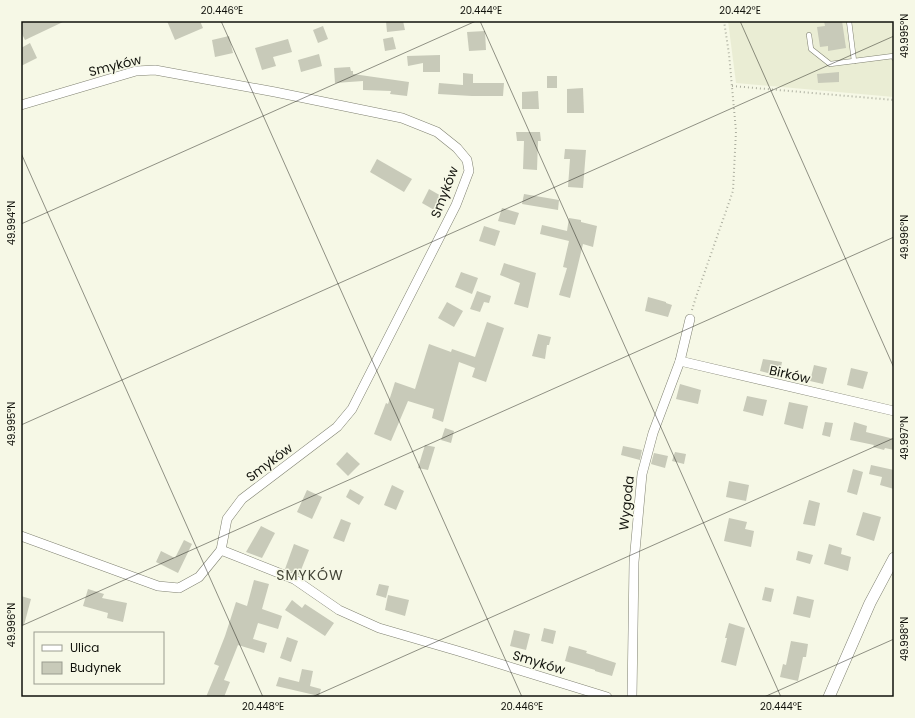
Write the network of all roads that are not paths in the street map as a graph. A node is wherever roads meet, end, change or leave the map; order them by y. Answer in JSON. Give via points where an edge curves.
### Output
{"nodes":[{"id":1,"x":849,"y":21,"type":"edge"},
{"id":2,"x":810,"y":35,"type":"dead end"},
{"id":3,"x":894,"y":58,"type":"edge"},
{"id":4,"x":854,"y":61,"type":"junction"},
{"id":5,"x":21,"y":105,"type":"edge"},
{"id":6,"x":690,"y":319,"type":"road end"},
{"id":7,"x":680,"y":360,"type":"junction"},
{"id":8,"x":894,"y":411,"type":"edge"},
{"id":9,"x":21,"y":536,"type":"edge"},
{"id":10,"x":221,"y":550,"type":"junction"},
{"id":11,"x":894,"y":558,"type":"edge"},
{"id":12,"x":607,"y":697,"type":"edge"},
{"id":13,"x":632,"y":697,"type":"edge"},
{"id":14,"x":829,"y":697,"type":"edge"}],
"edges":[{"from":1,"to":4,"type":"lane"},
{"from":2,"to":4,"type":"lane","via":[[811,49],[830,64]]},
{"from":3,"to":4,"type":"lane","via":[[892,56]]},
{"from":5,"to":10,"type":"street","name":"Smyków","via":[[136,71],[155,70],[402,118],[437,132],[467,160],[469,171],[456,205],[352,409],[337,427],[242,499],[227,519]]},
{"from":6,"to":7,"type":"street","name":"Wygoda"},
{"from":7,"to":8,"type":"street","name":"Birków"},
{"from":7,"to":13,"type":"street","name":"Wygoda","via":[[653,433],[642,474],[634,562]]},
{"from":9,"to":10,"type":"street","name":"Smyków","via":[[158,586],[179,588],[199,577]]},
{"from":10,"to":12,"type":"street","name":"Smyków","via":[[294,579],[339,610],[379,628]]},
{"from":11,"to":14,"type":"street","via":[[870,603]]}]}
